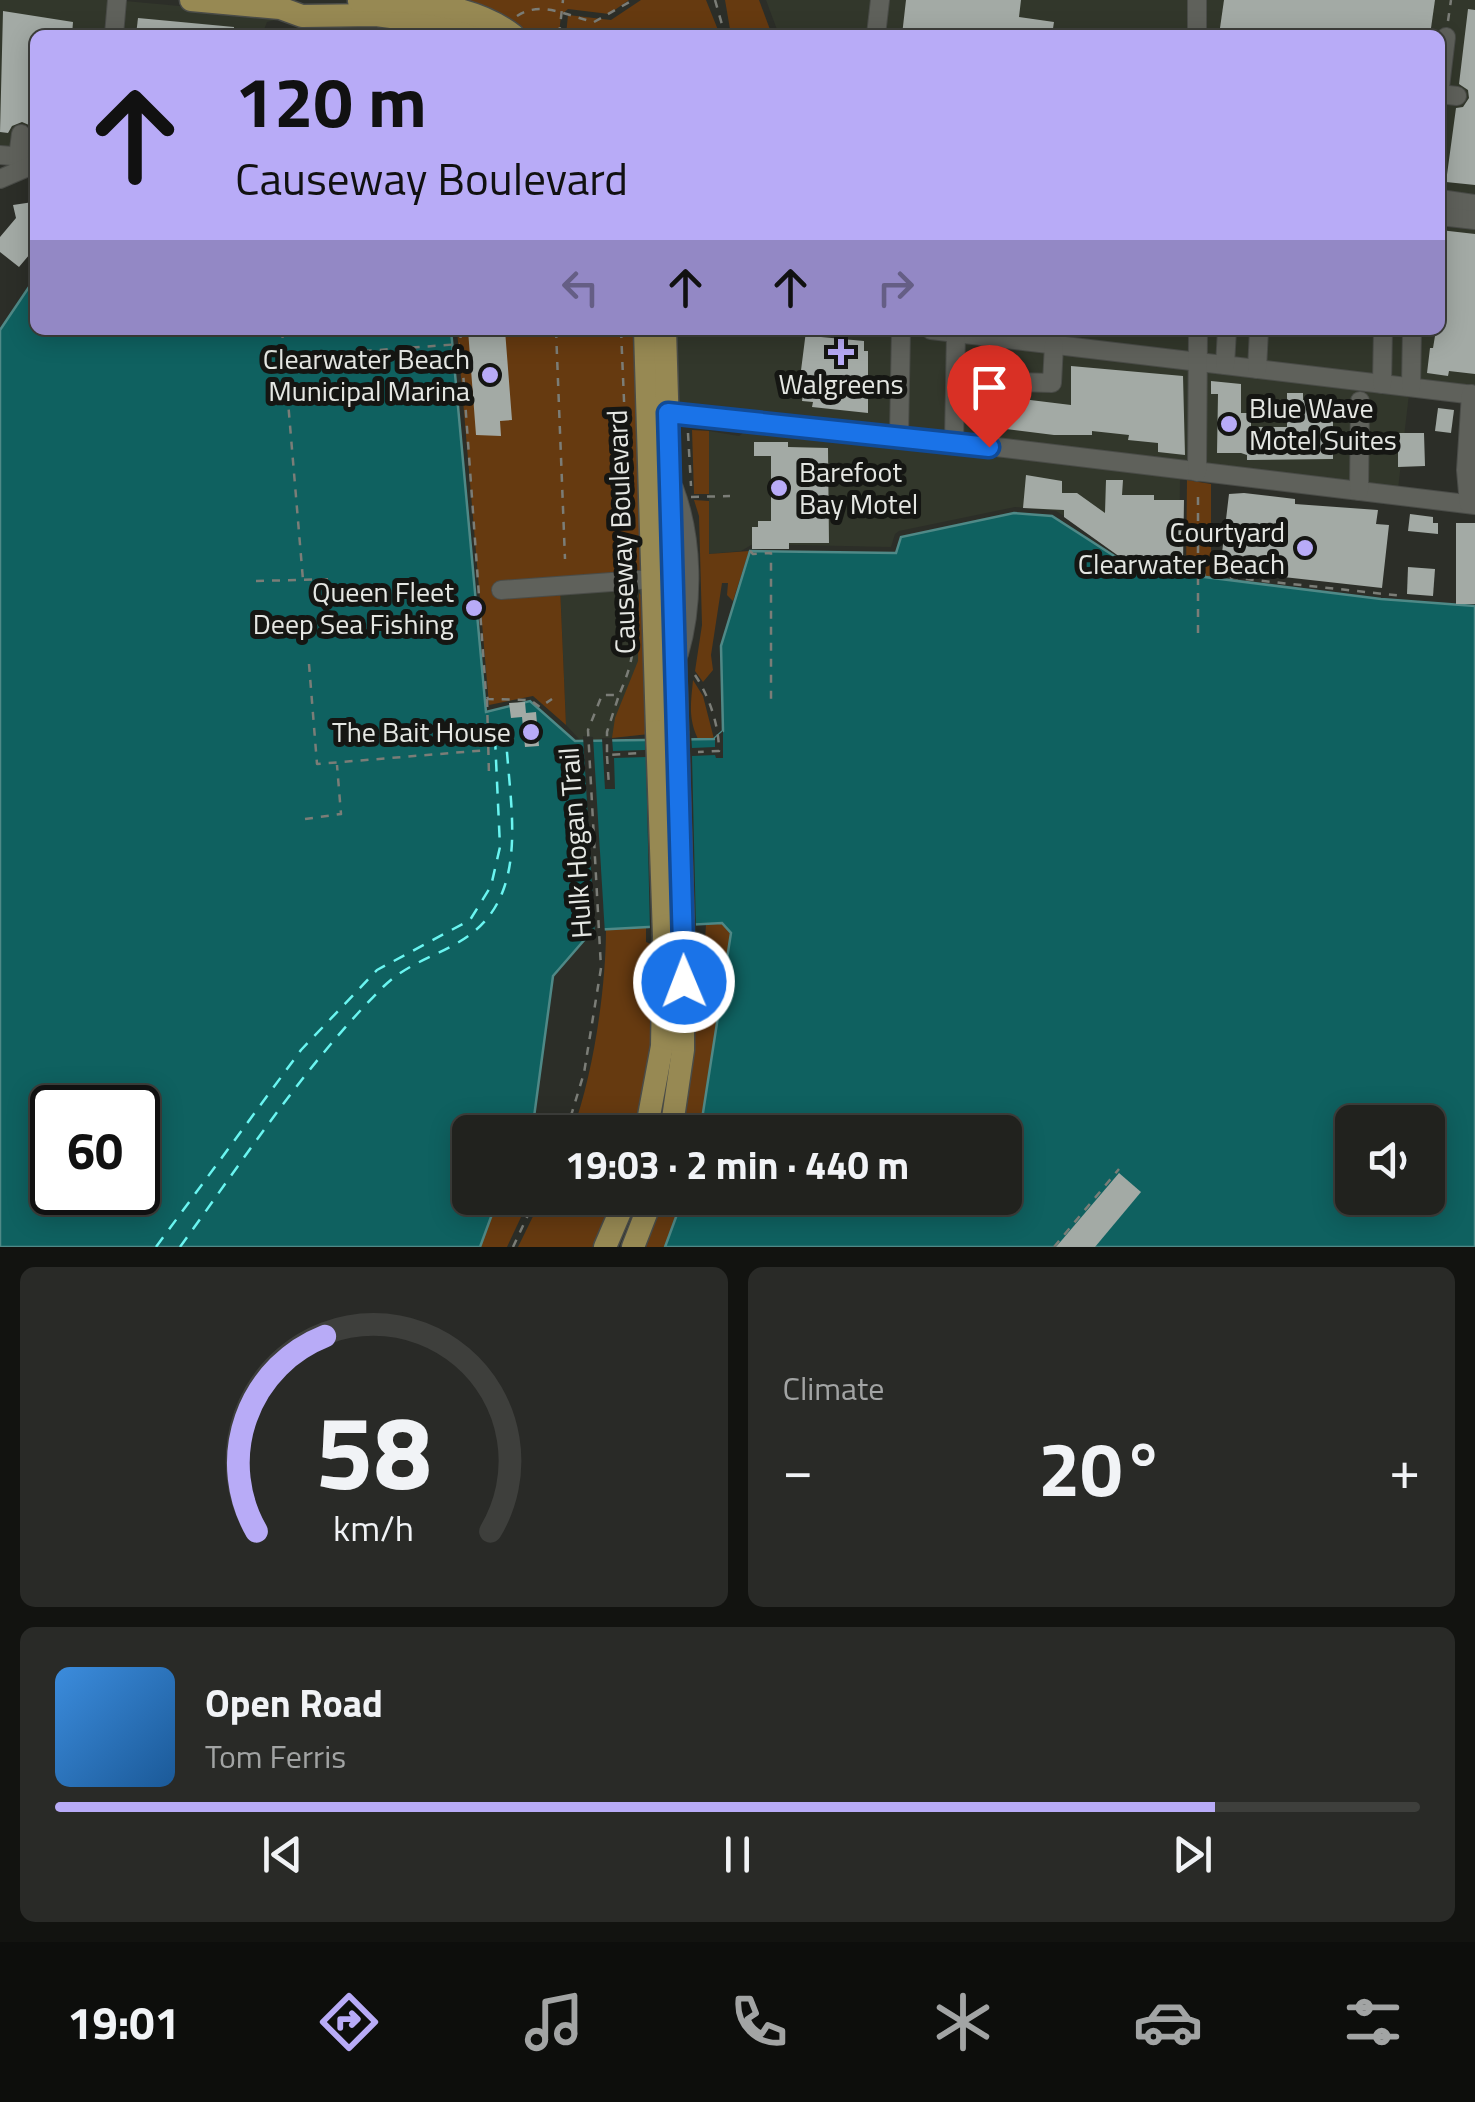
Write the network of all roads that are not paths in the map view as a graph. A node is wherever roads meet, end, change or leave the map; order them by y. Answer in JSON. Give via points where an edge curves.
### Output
{"nodes":[{"id":1,"x":118,"y":0,"type":"edge"},
{"id":2,"x":192,"y":0,"type":"edge"},
{"id":3,"x":395,"y":0,"type":"edge"},
{"id":4,"x":880,"y":0,"type":"edge"},
{"id":5,"x":1197,"y":0,"type":"edge"},
{"id":6,"x":280,"y":3,"type":"edge"},
{"id":7,"x":515,"y":26,"type":"edge"},
{"id":8,"x":448,"y":29,"type":"edge"},
{"id":9,"x":116,"y":30,"type":"edge"},
{"id":10,"x":877,"y":30,"type":"edge"},
{"id":11,"x":1197,"y":30,"type":"edge"},
{"id":12,"x":1446,"y":37,"type":"road end"},
{"id":13,"x":1446,"y":92,"type":"edge"},
{"id":14,"x":21,"y":134,"type":"dead end"},
{"id":15,"x":22,"y":158,"type":"edge"},
{"id":16,"x":0,"y":179,"type":"edge"},
{"id":17,"x":1445,"y":201,"type":"edge"},
{"id":18,"x":1475,"y":204,"type":"edge"},
{"id":19,"x":1445,"y":217,"type":"edge"},
{"id":20,"x":1475,"y":220,"type":"edge"},
{"id":21,"x":645,"y":335,"type":"edge"},
{"id":22,"x":665,"y":335,"type":"edge"},
{"id":23,"x":901,"y":335,"type":"edge"},
{"id":24,"x":956,"y":335,"type":"edge"},
{"id":25,"x":999,"y":335,"type":"edge"},
{"id":26,"x":1198,"y":335,"type":"edge"},
{"id":27,"x":1227,"y":335,"type":"edge"},
{"id":28,"x":1259,"y":335,"type":"edge"},
{"id":29,"x":1382,"y":335,"type":"edge"},
{"id":30,"x":1412,"y":335,"type":"edge"},
{"id":31,"x":1076,"y":339,"type":"edge"},
{"id":32,"x":1054,"y":344,"type":"junction"},
{"id":33,"x":1197,"y":362,"type":"junction"},
{"id":34,"x":1225,"y":365,"type":"junction"},
{"id":35,"x":1257,"y":369,"type":"junction"},
{"id":36,"x":1013,"y":382,"type":"dead end"},
{"id":37,"x":1382,"y":384,"type":"junction"},
{"id":38,"x":1411,"y":387,"type":"junction"},
{"id":39,"x":1473,"y":394,"type":"edge"},
{"id":40,"x":1360,"y":401,"type":"dead end"},
{"id":41,"x":668,"y":413,"type":"junction"},
{"id":42,"x":899,"y":436,"type":"junction"},
{"id":43,"x":954,"y":442,"type":"junction"},
{"id":44,"x":1197,"y":472,"type":"junction"},
{"id":45,"x":1363,"y":497,"type":"junction"},
{"id":46,"x":1472,"y":504,"type":"edge"},
{"id":47,"x":642,"y":580,"type":"junction"},
{"id":48,"x":501,"y":590,"type":"dead end"},
{"id":49,"x":667,"y":732,"type":"junction"},
{"id":50,"x":673,"y":935,"type":"junction"},
{"id":51,"x":649,"y":1115,"type":"edge"},
{"id":52,"x":673,"y":1115,"type":"edge"},
{"id":53,"x":619,"y":1215,"type":"edge"},
{"id":54,"x":645,"y":1215,"type":"edge"},
{"id":55,"x":605,"y":1247,"type":"edge"},
{"id":56,"x":633,"y":1247,"type":"edge"}],
"edges":[{"from":1,"to":9,"type":"street"},
{"from":2,"to":6,"type":"main road"},
{"from":3,"to":6,"type":"main road"},
{"from":3,"to":7,"type":"main road"},
{"from":4,"to":10,"type":"street"},
{"from":5,"to":11,"type":"street"},
{"from":6,"to":8,"type":"main road","via":[[302,16],[376,15]]},
{"from":12,"to":13,"type":"street"},
{"from":14,"to":15,"type":"street"},
{"from":15,"to":16,"type":"street"},
{"from":17,"to":18,"type":"street"},
{"from":19,"to":20,"type":"street"},
{"from":21,"to":47,"type":"main road","name":"Causeway Boulevard"},
{"from":22,"to":41,"type":"main road","name":"Causeway Boulevard"},
{"from":23,"to":42,"type":"street"},
{"from":24,"to":43,"type":"street"},
{"from":25,"to":32,"type":"street"},
{"from":26,"to":33,"type":"street"},
{"from":27,"to":34,"type":"street"},
{"from":28,"to":35,"type":"street"},
{"from":29,"to":37,"type":"street"},
{"from":30,"to":38,"type":"street"},
{"from":31,"to":32,"type":"street"},
{"from":31,"to":33,"type":"street"},
{"from":32,"to":36,"type":"street","via":[[1052,384]]},
{"from":33,"to":34,"type":"street"},
{"from":33,"to":44,"type":"street"},
{"from":34,"to":35,"type":"street"},
{"from":35,"to":37,"type":"street"},
{"from":37,"to":38,"type":"street"},
{"from":38,"to":39,"type":"street"},
{"from":39,"to":46,"type":"street","via":[[1466,470]]},
{"from":40,"to":45,"type":"street"},
{"from":41,"to":42,"type":"street"},
{"from":41,"to":49,"type":"main road","name":"Causeway Boulevard","via":[[684,667]]},
{"from":42,"to":43,"type":"street"},
{"from":43,"to":44,"type":"street"},
{"from":44,"to":45,"type":"street","via":[[1264,488]]},
{"from":45,"to":46,"type":"street"},
{"from":47,"to":48,"type":"street"},
{"from":47,"to":49,"type":"main road","name":"Causeway Boulevard"},
{"from":49,"to":50,"type":"main road","bridge":true},
{"from":50,"to":51,"type":"main road"},
{"from":50,"to":52,"type":"main road","via":[[683,1050]]},
{"from":53,"to":55,"type":"main road"},
{"from":54,"to":56,"type":"main road"}]}
